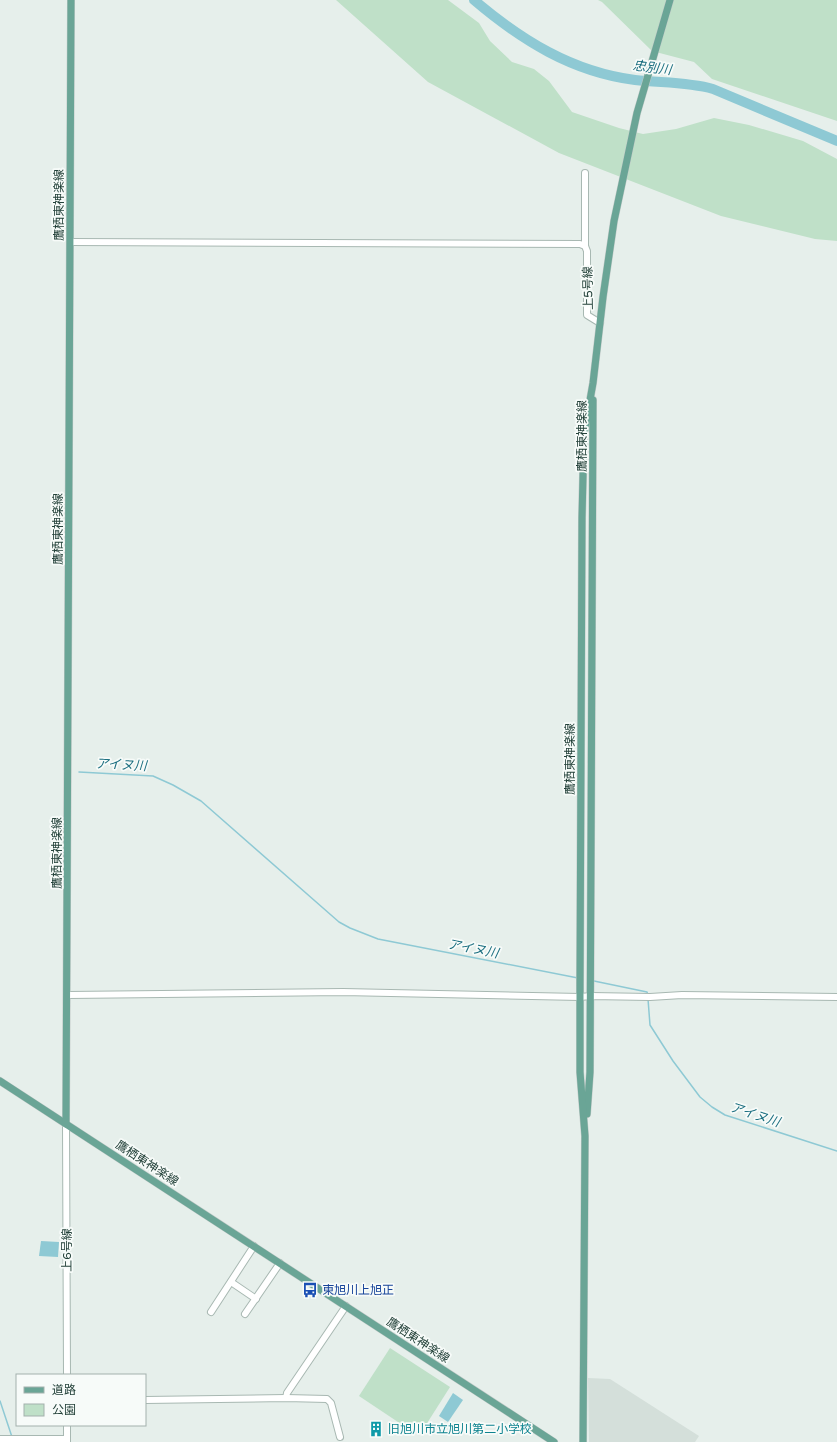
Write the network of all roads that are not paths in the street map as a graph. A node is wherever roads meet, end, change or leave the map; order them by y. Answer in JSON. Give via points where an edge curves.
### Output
{"nodes":[{"id":1,"x":71,"y":0,"type":"edge"},
{"id":2,"x":670,"y":0,"type":"edge"},
{"id":3,"x":585,"y":173,"type":"dead end"},
{"id":4,"x":70,"y":242,"type":"junction"},
{"id":5,"x":585,"y":246,"type":"junction"},
{"id":6,"x":600,"y":324,"type":"junction"},
{"id":7,"x":592,"y":383,"type":"junction"},
{"id":8,"x":68,"y":995,"type":"junction"},
{"id":9,"x":591,"y":996,"type":"junction"},
{"id":10,"x":580,"y":997,"type":"junction"},
{"id":11,"x":837,"y":997,"type":"edge"},
{"id":12,"x":0,"y":1081,"type":"edge"},
{"id":13,"x":66,"y":1124,"type":"junction"},
{"id":14,"x":585,"y":1136,"type":"junction"},
{"id":15,"x":254,"y":1246,"type":"junction"},
{"id":16,"x":280,"y":1263,"type":"junction"},
{"id":17,"x":231,"y":1282,"type":"junction"},
{"id":18,"x":256,"y":1299,"type":"junction"},
{"id":19,"x":346,"y":1306,"type":"junction"},
{"id":20,"x":211,"y":1312,"type":"dead end"},
{"id":21,"x":245,"y":1314,"type":"dead end"},
{"id":22,"x":67,"y":1374,"type":"edge"},
{"id":23,"x":286,"y":1398,"type":"junction"},
{"id":24,"x":146,"y":1400,"type":"edge"},
{"id":25,"x":67,"y":1426,"type":"edge"},
{"id":26,"x":340,"y":1437,"type":"dead end"},
{"id":27,"x":0,"y":1439,"type":"edge"},
{"id":28,"x":67,"y":1441,"type":"edge"},
{"id":29,"x":554,"y":1442,"type":"edge"},
{"id":30,"x":583,"y":1442,"type":"edge"}],
"edges":[{"from":1,"to":4,"type":"main road","name":"鷹栖東神楽線"},
{"from":2,"to":6,"type":"main road","name":"鷹栖東神楽線","via":[[637,113],[627,159],[614,221]]},
{"from":3,"to":5,"type":"street"},
{"from":4,"to":5,"type":"street"},
{"from":4,"to":8,"type":"main road","name":"鷹栖東神楽線"},
{"from":5,"to":6,"type":"street","name":"上5号線","via":[[588,315]]},
{"from":6,"to":7,"type":"main road","name":"鷹栖東神楽線"},
{"from":7,"to":9,"type":"main road","name":"鷹栖東神楽線","via":[[594,434]]},
{"from":7,"to":10,"type":"main road","name":"鷹栖東神楽線","via":[[584,434],[582,518]]},
{"from":8,"to":10,"type":"street","via":[[343,992]]},
{"from":8,"to":13,"type":"main road","name":"鷹栖東神楽線"},
{"from":9,"to":10,"type":"street"},
{"from":9,"to":11,"type":"street"},
{"from":9,"to":14,"type":"main road","name":"鷹栖東神楽線","via":[[590,1072]]},
{"from":10,"to":14,"type":"main road","name":"鷹栖東神楽線","via":[[580,1072]]},
{"from":12,"to":13,"type":"main road"},
{"from":13,"to":15,"type":"main road","name":"鷹栖東神楽線"},
{"from":13,"to":22,"type":"street","name":"上6号線"},
{"from":14,"to":30,"type":"main road","name":"鷹栖東神楽線"},
{"from":15,"to":16,"type":"main road","name":"鷹栖東神楽線"},
{"from":15,"to":17,"type":"street"},
{"from":16,"to":18,"type":"street"},
{"from":16,"to":19,"type":"main road","name":"鷹栖東神楽線"},
{"from":17,"to":18,"type":"street"},
{"from":17,"to":20,"type":"street"},
{"from":18,"to":21,"type":"street"},
{"from":19,"to":23,"type":"street"},
{"from":19,"to":29,"type":"main road","name":"鷹栖東神楽線"},
{"from":23,"to":24,"type":"street"},
{"from":23,"to":26,"type":"street","via":[[328,1399]]},
{"from":25,"to":28,"type":"street"},
{"from":27,"to":28,"type":"street"}]}
